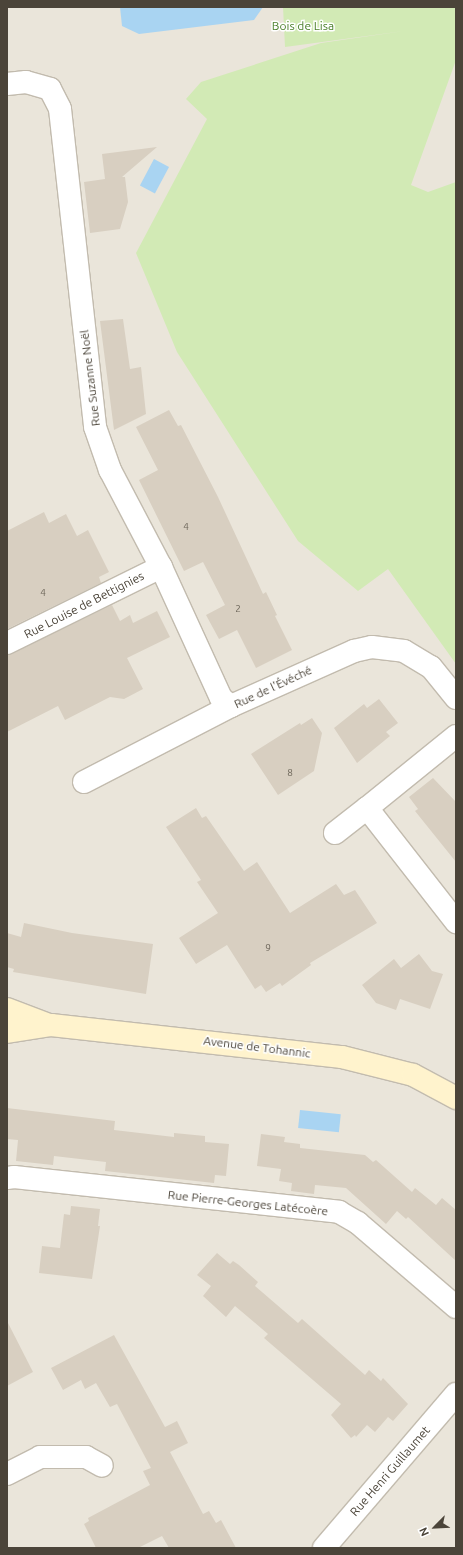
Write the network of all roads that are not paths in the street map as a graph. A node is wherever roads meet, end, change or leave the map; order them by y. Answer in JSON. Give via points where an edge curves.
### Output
{"nodes":[{"id":1,"x":7,"y":84,"type":"edge"},
{"id":2,"x":160,"y":567,"type":"junction"},
{"id":3,"x":7,"y":643,"type":"edge"},
{"id":4,"x":456,"y":698,"type":"edge"},
{"id":5,"x":230,"y":706,"type":"junction"},
{"id":6,"x":456,"y":736,"type":"edge"},
{"id":7,"x":84,"y":782,"type":"dead end"},
{"id":8,"x":367,"y":808,"type":"junction"},
{"id":9,"x":335,"y":833,"type":"dead end"},
{"id":10,"x":456,"y":922,"type":"edge"},
{"id":11,"x":7,"y":1009,"type":"edge"},
{"id":12,"x":51,"y":1026,"type":"junction"},
{"id":13,"x":7,"y":1032,"type":"edge"},
{"id":14,"x":456,"y":1098,"type":"edge"},
{"id":15,"x":7,"y":1178,"type":"edge"},
{"id":16,"x":456,"y":1307,"type":"edge"},
{"id":17,"x":456,"y":1394,"type":"edge"},
{"id":18,"x":102,"y":1466,"type":"dead end"},
{"id":19,"x":7,"y":1474,"type":"edge"},
{"id":20,"x":324,"y":1548,"type":"edge"}],
"edges":[{"from":1,"to":2,"type":"street","name":"Rue Suzanne Noël","via":[[26,82],[50,89],[60,109],[94,427],[110,470]]},
{"from":2,"to":3,"type":"street","name":"Rue Louise de Bettignies"},
{"from":2,"to":5,"type":"street","name":"Rue Suzanne Noël","via":[[221,698]]},
{"from":4,"to":5,"type":"street","name":"Rue de l'Évéché","via":[[431,667],[419,658],[404,651],[372,647],[354,651],[320,665]]},
{"from":5,"to":7,"type":"street","name":"Rue de l'Évéché"},
{"from":6,"to":8,"type":"street"},
{"from":8,"to":9,"type":"street"},
{"from":8,"to":10,"type":"street"},
{"from":11,"to":12,"type":"street","name":"Avenue de Tohannic"},
{"from":12,"to":13,"type":"street","name":"Avenue de Tohannic"},
{"from":12,"to":14,"type":"street","name":"Avenue de Tohannic","via":[[342,1057],[413,1075]]},
{"from":15,"to":16,"type":"street","name":"Rue Pierre-Georges Latécoère","via":[[14,1176],[339,1212],[358,1223]]},
{"from":17,"to":20,"type":"street","name":"Rue Henri Guillaumet"},
{"from":18,"to":19,"type":"street","via":[[86,1457],[40,1457]]}]}
